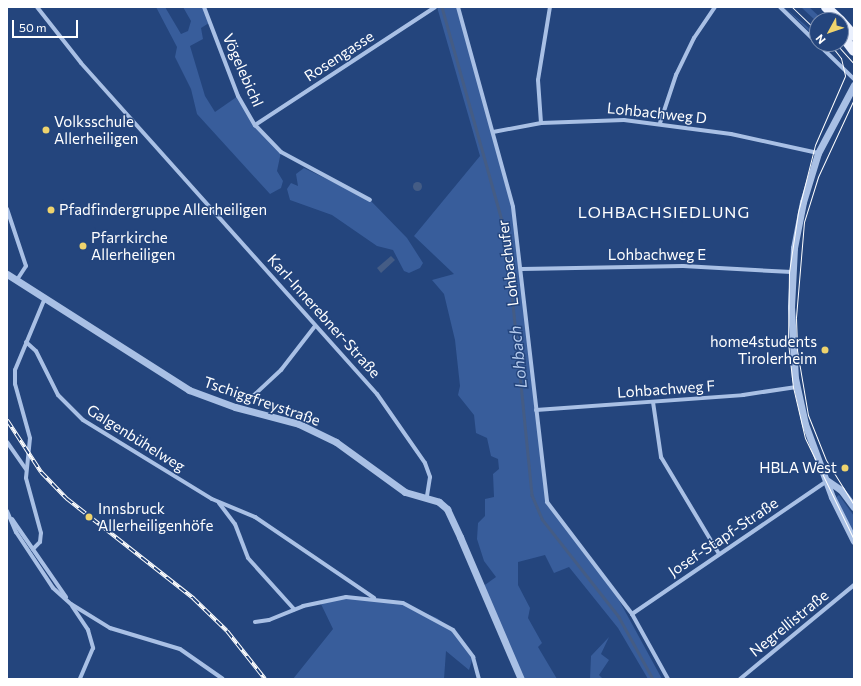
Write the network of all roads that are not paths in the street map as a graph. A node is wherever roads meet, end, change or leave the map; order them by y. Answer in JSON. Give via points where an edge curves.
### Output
{"nodes":[{"id":1,"x":37,"y":7,"type":"edge"},
{"id":2,"x":204,"y":7,"type":"edge"},
{"id":3,"x":435,"y":7,"type":"edge"},
{"id":4,"x":458,"y":7,"type":"edge"},
{"id":5,"x":550,"y":7,"type":"edge"},
{"id":6,"x":715,"y":7,"type":"edge"},
{"id":7,"x":780,"y":7,"type":"edge"},
{"id":8,"x":809,"y":34,"type":"edge"},
{"id":9,"x":827,"y":52,"type":"edge"},
{"id":10,"x":854,"y":79,"type":"edge"},
{"id":11,"x":854,"y":85,"type":"edge"},
{"id":12,"x":540,"y":123,"type":"junction"},
{"id":13,"x":660,"y":123,"type":"junction"},
{"id":14,"x":255,"y":125,"type":"junction"},
{"id":15,"x":493,"y":132,"type":"junction"},
{"id":16,"x":818,"y":153,"type":"junction"},
{"id":17,"x":370,"y":200,"type":"dead end"},
{"id":18,"x":7,"y":209,"type":"edge"},
{"id":19,"x":522,"y":269,"type":"junction"},
{"id":20,"x":792,"y":272,"type":"junction"},
{"id":21,"x":7,"y":274,"type":"edge"},
{"id":22,"x":17,"y":280,"type":"junction"},
{"id":23,"x":45,"y":297,"type":"junction"},
{"id":24,"x":315,"y":326,"type":"junction"},
{"id":25,"x":26,"y":342,"type":"junction"},
{"id":26,"x":796,"y":387,"type":"junction"},
{"id":27,"x":252,"y":397,"type":"dead end"},
{"id":28,"x":653,"y":402,"type":"junction"},
{"id":29,"x":536,"y":410,"type":"junction"},
{"id":30,"x":7,"y":442,"type":"edge"},
{"id":31,"x":26,"y":469,"type":"junction"},
{"id":32,"x":828,"y":481,"type":"junction"},
{"id":33,"x":427,"y":497,"type":"junction"},
{"id":34,"x":219,"y":502,"type":"junction"},
{"id":35,"x":854,"y":507,"type":"edge"},
{"id":36,"x":7,"y":511,"type":"edge"},
{"id":37,"x":854,"y":541,"type":"edge"},
{"id":38,"x":33,"y":549,"type":"junction"},
{"id":39,"x":720,"y":554,"type":"junction"},
{"id":40,"x":854,"y":585,"type":"edge"},
{"id":41,"x":374,"y":598,"type":"junction"},
{"id":42,"x":71,"y":604,"type":"junction"},
{"id":43,"x":294,"y":609,"type":"junction"},
{"id":44,"x":632,"y":614,"type":"junction"},
{"id":45,"x":255,"y":622,"type":"dead end"},
{"id":46,"x":80,"y":679,"type":"edge"},
{"id":47,"x":223,"y":679,"type":"edge"},
{"id":48,"x":479,"y":679,"type":"edge"},
{"id":49,"x":521,"y":679,"type":"edge"},
{"id":50,"x":668,"y":679,"type":"edge"},
{"id":51,"x":740,"y":679,"type":"edge"}],
"edges":[{"from":1,"to":24,"type":"street","name":"Karl-Innerebner-Straße","via":[[81,64]]},
{"from":2,"to":14,"type":"street","name":"Vögelebichl","via":[[238,96]]},
{"from":3,"to":14,"type":"street","name":"Rosengasse"},
{"from":4,"to":15,"type":"street","name":"Lohbachufer"},
{"from":5,"to":12,"type":"street","via":[[538,80]]},
{"from":6,"to":13,"type":"street","via":[[679,69]]},
{"from":7,"to":8,"type":"street"},
{"from":9,"to":10,"type":"street"},
{"from":11,"to":16,"type":"street"},
{"from":12,"to":13,"type":"street","name":"Lohbachweg D","via":[[600,119]]},
{"from":12,"to":15,"type":"street","name":"Lohbachweg D"},
{"from":13,"to":16,"type":"street","name":"Lohbachweg D"},
{"from":14,"to":17,"type":"street","name":"Vögelebichl","via":[[281,152],[304,168]]},
{"from":15,"to":19,"type":"street","name":"Lohbachufer","via":[[513,208]]},
{"from":16,"to":20,"type":"street","via":[[799,217]]},
{"from":18,"to":22,"type":"street","via":[[26,266]]},
{"from":19,"to":20,"type":"street","name":"Lohbachweg E","via":[[684,266]]},
{"from":19,"to":29,"type":"street","name":"Lohbachufer"},
{"from":20,"to":26,"type":"street","via":[[791,329]]},
{"from":21,"to":22,"type":"street","name":"Tschiggfreystraße"},
{"from":22,"to":23,"type":"street","name":"Tschiggfreystraße"},
{"from":23,"to":25,"type":"street"},
{"from":23,"to":33,"type":"street","name":"Tschiggfreystraße","via":[[189,390],[235,407],[299,424],[336,442],[405,492]]},
{"from":24,"to":27,"type":"street","via":[[281,370]]},
{"from":24,"to":33,"type":"street","name":"Karl-Innerebner-Straße","via":[[377,394],[425,463],[430,477]]},
{"from":25,"to":31,"type":"street","via":[[17,359],[14,378],[30,438]]},
{"from":25,"to":34,"type":"street","name":"Galgenbühelweg","via":[[36,351],[55,390],[78,416]]},
{"from":26,"to":28,"type":"street","name":"Lohbachweg F"},
{"from":26,"to":32,"type":"street","via":[[809,437]]},
{"from":28,"to":29,"type":"street","name":"Lohbachweg F"},
{"from":28,"to":39,"type":"street","via":[[661,457]]},
{"from":29,"to":44,"type":"street","name":"Lohbachufer","via":[[547,502]]},
{"from":30,"to":31,"type":"street"},
{"from":31,"to":38,"type":"street","via":[[41,533],[40,542]]},
{"from":32,"to":35,"type":"street","via":[[841,490]]},
{"from":32,"to":37,"type":"street","via":[[832,497]]},
{"from":32,"to":39,"type":"street","name":"Josef-Stapf-Straße"},
{"from":33,"to":49,"type":"street","via":[[447,509]]},
{"from":34,"to":41,"type":"street","name":"Galgenbühelweg","via":[[250,514]]},
{"from":34,"to":43,"type":"street","name":"Galgenbühelweg","via":[[235,524],[248,558]]},
{"from":36,"to":38,"type":"street"},
{"from":36,"to":42,"type":"street","via":[[16,532],[53,588]]},
{"from":38,"to":42,"type":"street"},
{"from":39,"to":44,"type":"street","name":"Josef-Stapf-Straße"},
{"from":40,"to":51,"type":"street","name":"Negrellistraße"},
{"from":41,"to":43,"type":"street","via":[[346,597]]},
{"from":41,"to":48,"type":"street","via":[[411,606],[453,630],[473,657]]},
{"from":42,"to":46,"type":"street","via":[[88,630],[93,648]]},
{"from":42,"to":47,"type":"street","via":[[110,628],[180,649]]},
{"from":43,"to":45,"type":"street","via":[[269,620]]},
{"from":44,"to":50,"type":"street","name":"Lohbachufer"}]}
